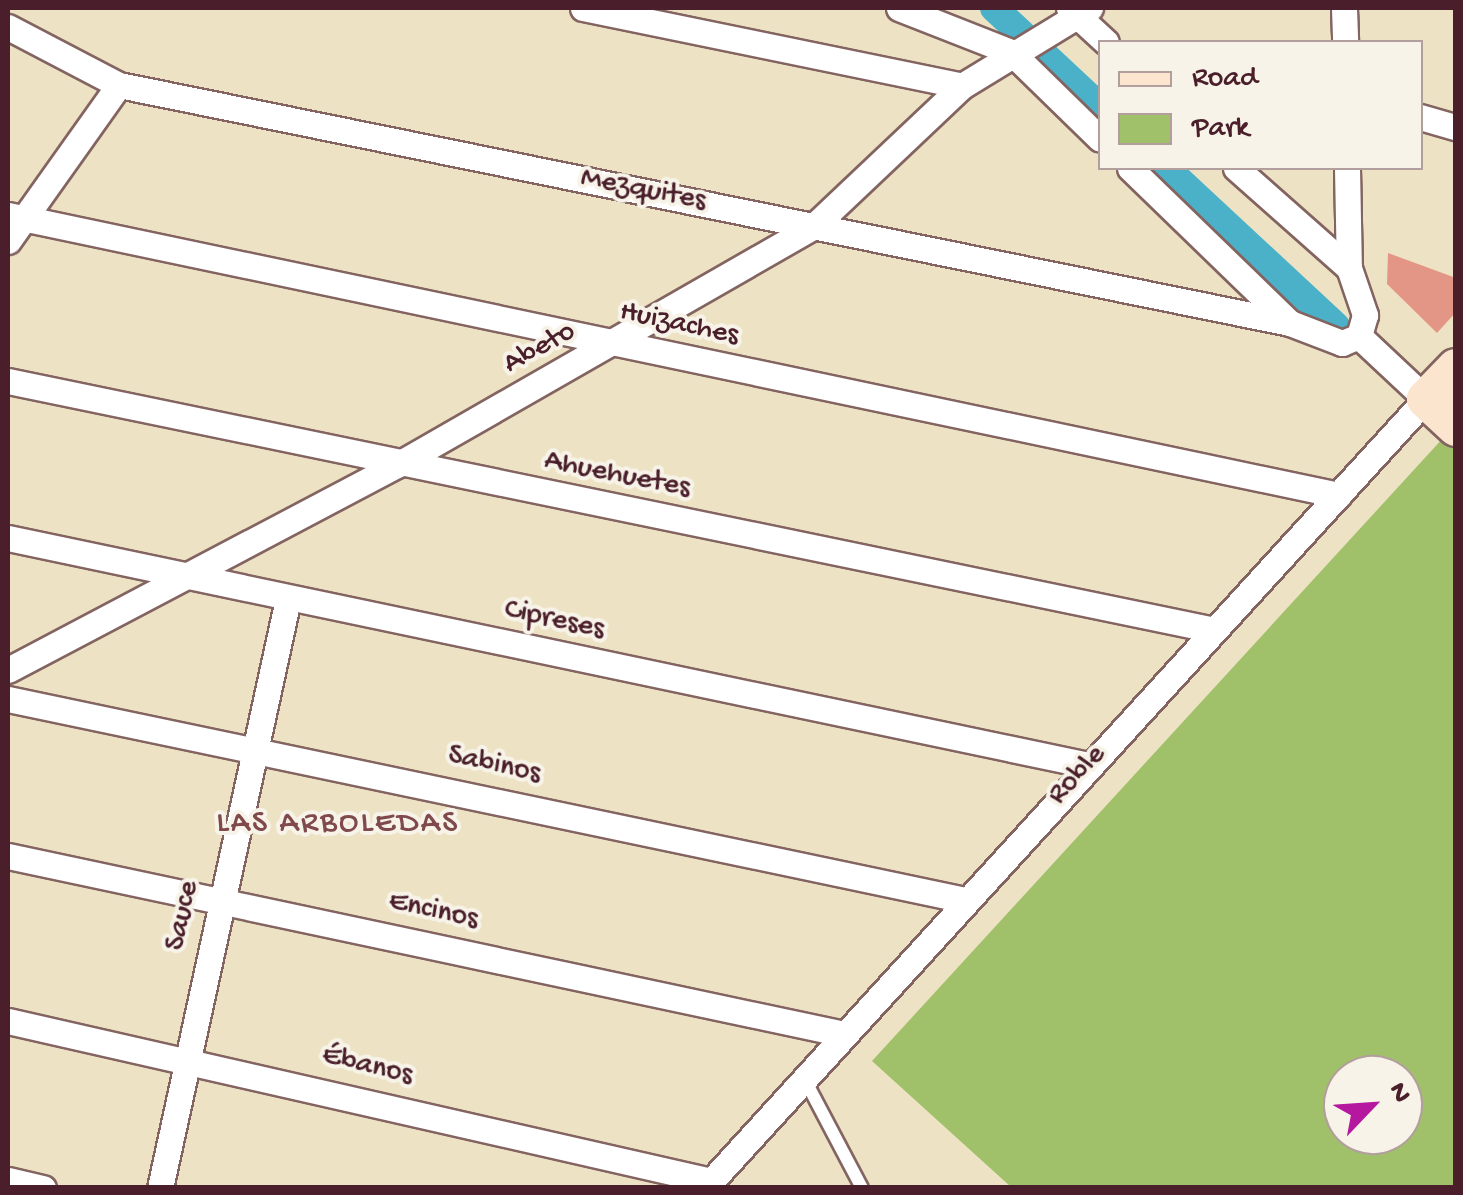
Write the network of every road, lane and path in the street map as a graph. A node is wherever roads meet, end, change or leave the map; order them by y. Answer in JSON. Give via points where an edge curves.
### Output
{"nodes":[{"id":1,"x":583,"y":8,"type":"edge"},
{"id":2,"x":899,"y":8,"type":"edge"},
{"id":3,"x":1344,"y":8,"type":"edge"},
{"id":4,"x":1074,"y":12,"type":"edge"},
{"id":5,"x":8,"y":27,"type":"edge"},
{"id":6,"x":1104,"y":40,"type":"edge"},
{"id":7,"x":1345,"y":40,"type":"edge"},
{"id":8,"x":1021,"y":46,"type":"junction"},
{"id":9,"x":119,"y":86,"type":"junction"},
{"id":10,"x":962,"y":86,"type":"junction"},
{"id":11,"x":1423,"y":118,"type":"edge"},
{"id":12,"x":1456,"y":128,"type":"edge"},
{"id":13,"x":1098,"y":137,"type":"edge"},
{"id":14,"x":1132,"y":170,"type":"edge"},
{"id":15,"x":1238,"y":170,"type":"edge"},
{"id":16,"x":1347,"y":170,"type":"edge"},
{"id":17,"x":13,"y":226,"type":"edge"},
{"id":18,"x":814,"y":226,"type":"junction"},
{"id":19,"x":1349,"y":268,"type":"junction"},
{"id":20,"x":1290,"y":323,"type":"junction"},
{"id":21,"x":1358,"y":336,"type":"junction"},
{"id":22,"x":614,"y":345,"type":"junction"},
{"id":23,"x":1456,"y":368,"type":"edge"},
{"id":24,"x":8,"y":381,"type":"edge"},
{"id":25,"x":1426,"y":399,"type":"junction"},
{"id":26,"x":1456,"y":427,"type":"edge"},
{"id":27,"x":397,"y":466,"type":"junction"},
{"id":28,"x":1339,"y":495,"type":"junction"},
{"id":29,"x":8,"y":538,"type":"edge"},
{"id":30,"x":193,"y":573,"type":"junction"},
{"id":31,"x":288,"y":599,"type":"junction"},
{"id":32,"x":1215,"y":630,"type":"junction"},
{"id":33,"x":8,"y":670,"type":"edge"},
{"id":34,"x":8,"y":699,"type":"edge"},
{"id":35,"x":254,"y":747,"type":"junction"},
{"id":36,"x":1088,"y":765,"type":"junction"},
{"id":37,"x":8,"y":856,"type":"edge"},
{"id":38,"x":220,"y":900,"type":"junction"},
{"id":39,"x":965,"y":900,"type":"junction"},
{"id":40,"x":8,"y":1021,"type":"edge"},
{"id":41,"x":844,"y":1034,"type":"junction"},
{"id":42,"x":189,"y":1058,"type":"junction"},
{"id":43,"x":804,"y":1078,"type":"junction"},
{"id":44,"x":8,"y":1180,"type":"edge"},
{"id":45,"x":708,"y":1184,"type":"edge"},
{"id":46,"x":43,"y":1188,"type":"edge"},
{"id":47,"x":160,"y":1188,"type":"edge"},
{"id":48,"x":862,"y":1188,"type":"edge"}],
"edges":[{"from":1,"to":10,"type":"street"},
{"from":2,"to":8,"type":"street"},
{"from":3,"to":7,"type":"street"},
{"from":4,"to":6,"type":"street"},
{"from":4,"to":8,"type":"street","name":"Abeto"},
{"from":5,"to":9,"type":"street","name":"Mezquites"},
{"from":8,"to":10,"type":"street","name":"Abeto"},
{"from":8,"to":13,"type":"street"},
{"from":9,"to":17,"type":"street"},
{"from":9,"to":18,"type":"street","name":"Mezquites"},
{"from":10,"to":18,"type":"street","name":"Abeto"},
{"from":11,"to":12,"type":"street"},
{"from":14,"to":20,"type":"street"},
{"from":15,"to":19,"type":"street"},
{"from":16,"to":19,"type":"street"},
{"from":17,"to":22,"type":"street","name":"Huizaches"},
{"from":18,"to":20,"type":"street","name":"Mezquites"},
{"from":18,"to":22,"type":"street","name":"Abeto"},
{"from":19,"to":21,"type":"street","via":[[1365,315]]},
{"from":20,"to":21,"type":"street","name":"Mezquites","via":[[1342,342]]},
{"from":21,"to":25,"type":"street"},
{"from":22,"to":27,"type":"street","name":"Abeto"},
{"from":22,"to":28,"type":"street","name":"Huizaches"},
{"from":23,"to":25,"type":"street","name":"Roble"},
{"from":24,"to":27,"type":"street","name":"Ahuehuetes"},
{"from":25,"to":26,"type":"street"},
{"from":25,"to":28,"type":"street","name":"Roble"},
{"from":27,"to":30,"type":"street","name":"Abeto"},
{"from":27,"to":32,"type":"street","name":"Ahuehuetes"},
{"from":28,"to":32,"type":"street","name":"Roble"},
{"from":29,"to":30,"type":"street","name":"Cipreses"},
{"from":30,"to":31,"type":"street","name":"Cipreses"},
{"from":30,"to":33,"type":"street","name":"Abeto"},
{"from":31,"to":35,"type":"street","name":"Sauce"},
{"from":31,"to":36,"type":"street","name":"Cipreses"},
{"from":32,"to":36,"type":"street","name":"Roble"},
{"from":34,"to":35,"type":"street","name":"Sabinos"},
{"from":35,"to":38,"type":"street","name":"Sauce"},
{"from":35,"to":39,"type":"street","name":"Sabinos"},
{"from":36,"to":39,"type":"street","name":"Roble"},
{"from":37,"to":38,"type":"street","name":"Encinos"},
{"from":38,"to":41,"type":"street","name":"Encinos"},
{"from":38,"to":42,"type":"street","name":"Sauce"},
{"from":39,"to":41,"type":"street","name":"Roble"},
{"from":40,"to":42,"type":"street","name":"Ébanos"},
{"from":41,"to":43,"type":"street","name":"Roble"},
{"from":42,"to":45,"type":"street","name":"Ébanos"},
{"from":42,"to":47,"type":"street","name":"Sauce"},
{"from":43,"to":45,"type":"street","name":"Roble"},
{"from":43,"to":48,"type":"lane"},
{"from":44,"to":46,"type":"street"}]}
